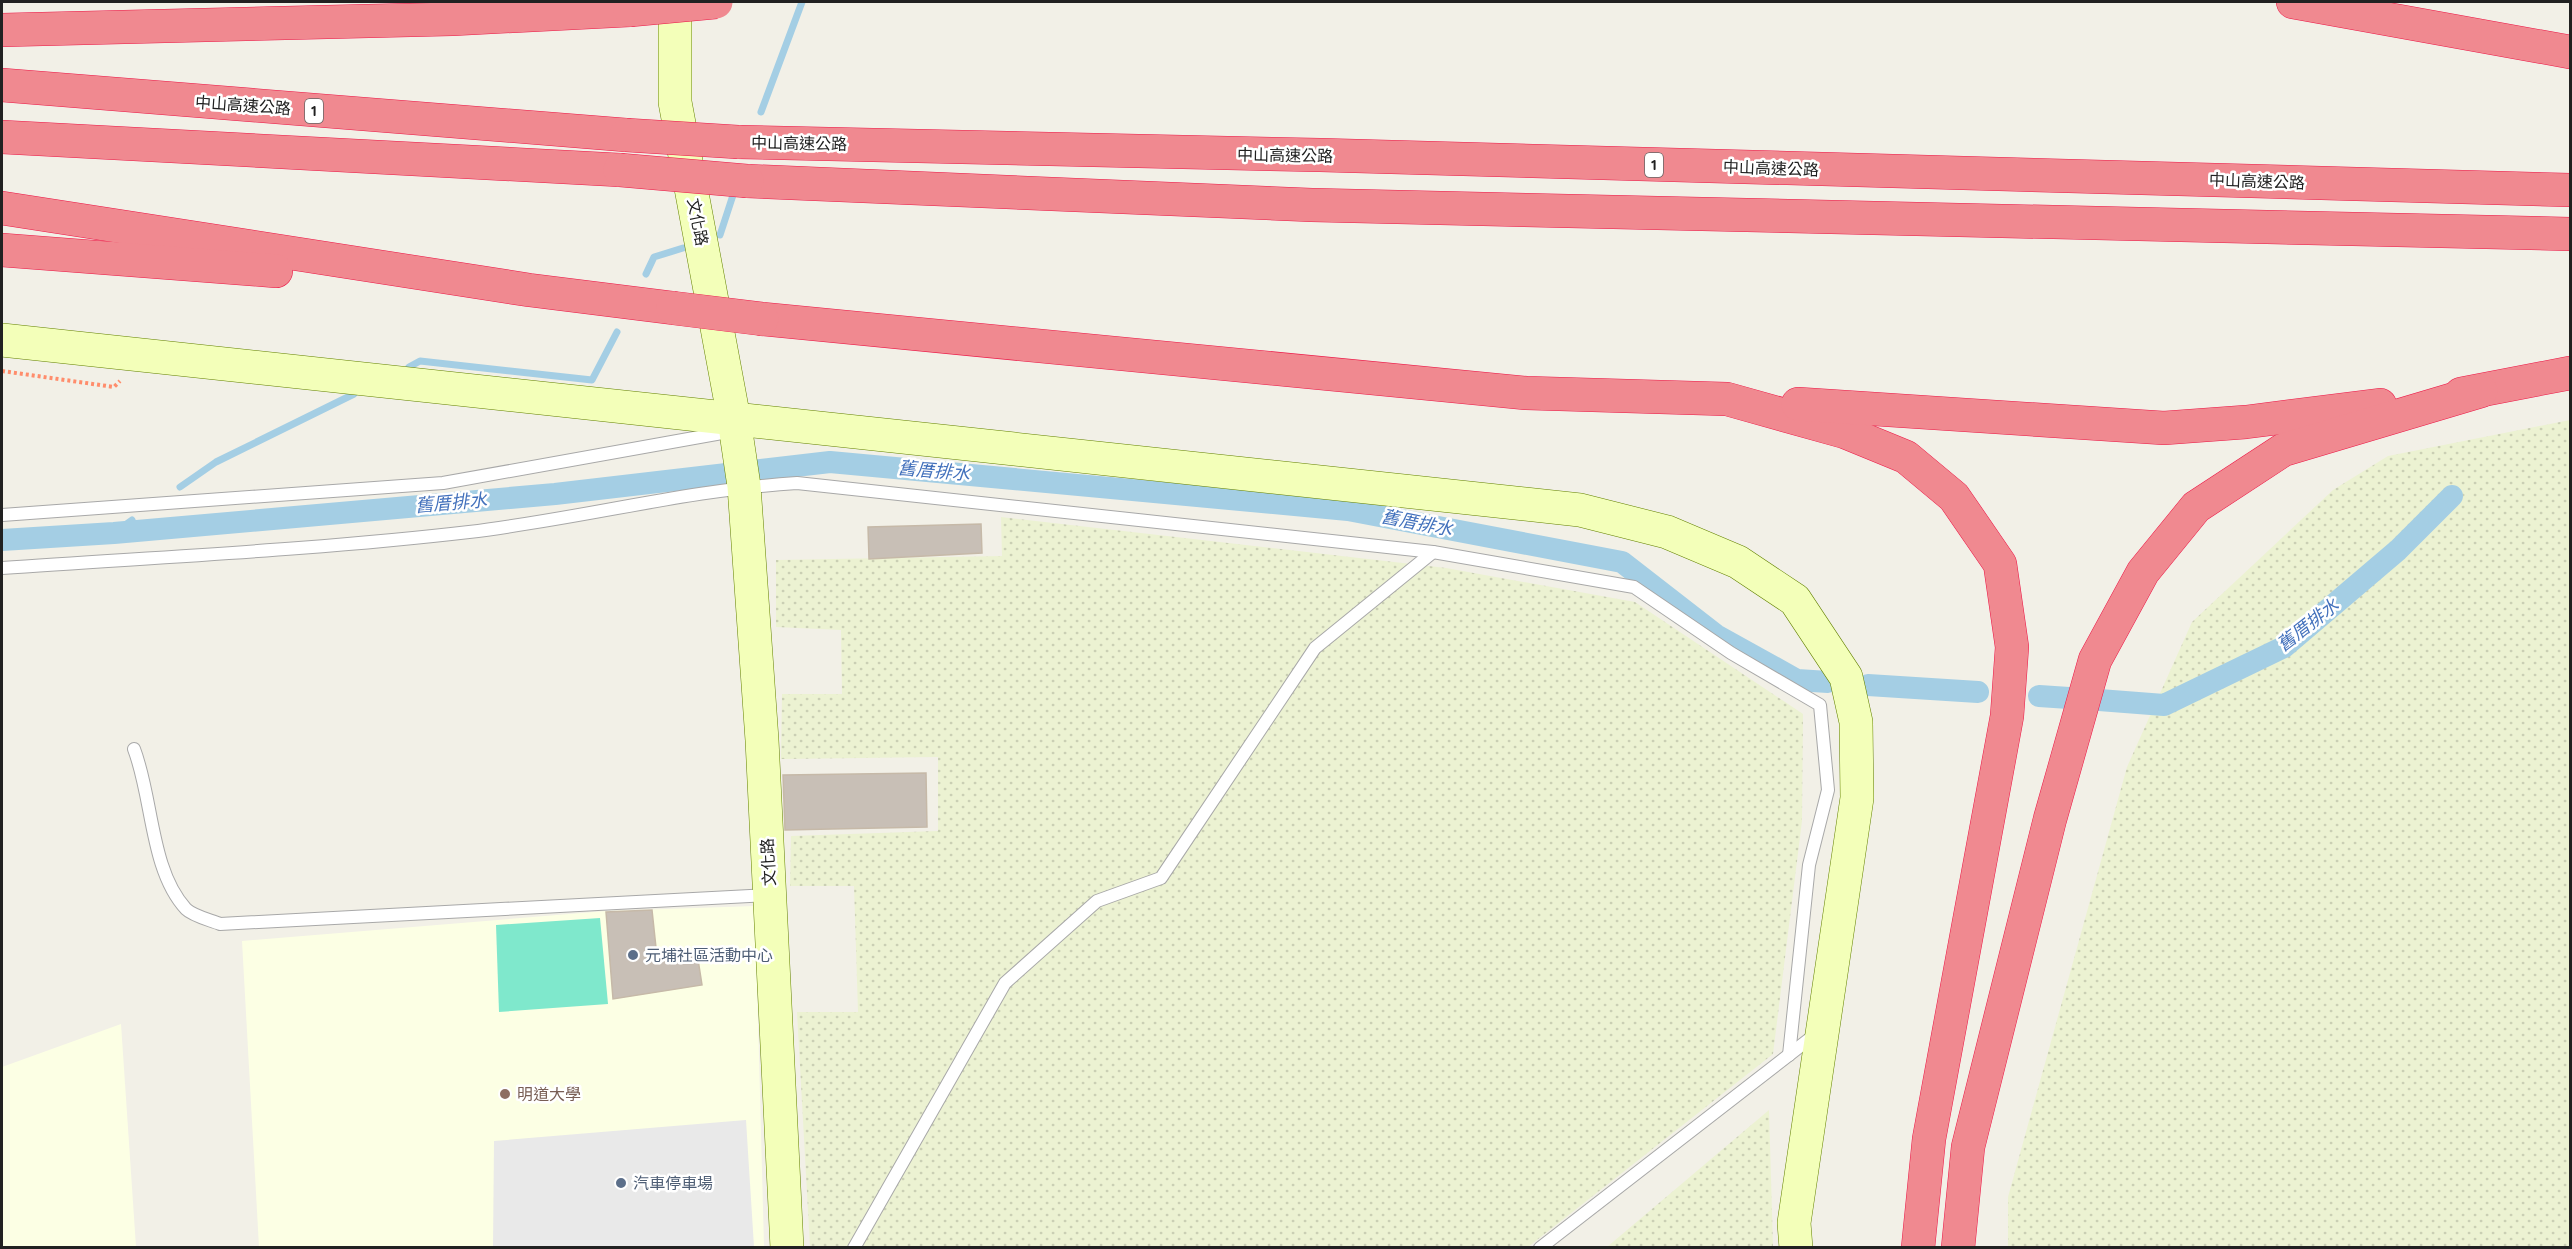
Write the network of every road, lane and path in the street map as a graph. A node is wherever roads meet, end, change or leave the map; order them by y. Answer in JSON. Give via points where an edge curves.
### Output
{"nodes":[{"id":1,"x":675,"y":2,"type":"edge"},
{"id":2,"x":716,"y":2,"type":"edge"},
{"id":3,"x":2293,"y":2,"type":"edge"},
{"id":4,"x":2428,"y":2,"type":"edge"},
{"id":5,"x":2,"y":30,"type":"edge"},
{"id":6,"x":2570,"y":52,"type":"edge"},
{"id":7,"x":2,"y":85,"type":"edge"},
{"id":8,"x":2,"y":137,"type":"edge"},
{"id":9,"x":2571,"y":190,"type":"edge"},
{"id":10,"x":2,"y":208,"type":"edge"},
{"id":11,"x":2571,"y":234,"type":"edge"},
{"id":12,"x":2,"y":250,"type":"edge"},
{"id":13,"x":529,"y":290,"type":"junction"},
{"id":14,"x":2,"y":340,"type":"edge"},
{"id":15,"x":2571,"y":374,"type":"edge"},
{"id":16,"x":2481,"y":391,"type":"junction"},
{"id":17,"x":1727,"y":399,"type":"junction"},
{"id":18,"x":736,"y":430,"type":"junction"},
{"id":19,"x":743,"y":482,"type":"junction"},
{"id":20,"x":2,"y":515,"type":"edge"},
{"id":21,"x":1433,"y":552,"type":"junction"},
{"id":22,"x":2,"y":568,"type":"edge"},
{"id":23,"x":134,"y":749,"type":"dead end"},
{"id":24,"x":770,"y":894,"type":"junction"},
{"id":25,"x":1824,"y":1028,"type":"junction"},
{"id":26,"x":1789,"y":1055,"type":"junction"},
{"id":27,"x":787,"y":1248,"type":"edge"},
{"id":28,"x":854,"y":1248,"type":"edge"},
{"id":29,"x":1540,"y":1248,"type":"edge"},
{"id":30,"x":1796,"y":1248,"type":"edge"},
{"id":31,"x":1918,"y":1248,"type":"edge"},
{"id":32,"x":1958,"y":1248,"type":"edge"}],
"edges":[{"from":1,"to":18,"type":"street","name":"文化路","via":[[675,102]]},
{"from":2,"to":5,"type":"highway","bridge":true,"via":[[452,19]]},
{"from":3,"to":6,"type":"highway"},
{"from":4,"to":6,"type":"highway","via":[[2467,20]]},
{"from":7,"to":9,"type":"highway","name":"中山高速公路","number":"1","bridge":true,"via":[[738,142]]},
{"from":8,"to":11,"type":"highway","bridge":true,"via":[[620,170],[747,181],[1312,205]]},
{"from":10,"to":13,"type":"highway"},
{"from":12,"to":13,"type":"highway"},
{"from":13,"to":17,"type":"highway","bridge":true,"via":[[762,320],[1526,393]]},
{"from":14,"to":18,"type":"street"},
{"from":15,"to":16,"type":"highway"},
{"from":16,"to":17,"type":"highway","via":[[2164,428]]},
{"from":16,"to":32,"type":"highway","via":[[2283,450],[2196,507],[2143,572],[2095,660],[2050,819],[1968,1148]]},
{"from":17,"to":31,"type":"highway","via":[[1845,432],[1906,457],[1954,497],[2000,564],[2012,647],[2007,716],[1929,1139]]},
{"from":18,"to":19,"type":"street","name":"文化路"},
{"from":18,"to":20,"type":"lane","via":[[443,483]]},
{"from":18,"to":25,"type":"street","via":[[1580,510],[1666,532],[1738,562],[1795,600],[1846,677],[1856,722],[1857,798]]},
{"from":19,"to":21,"type":"lane","via":[[797,483]]},
{"from":19,"to":22,"type":"lane","via":[[470,532]]},
{"from":19,"to":24,"type":"street","name":"文化路"},
{"from":21,"to":26,"type":"lane","via":[[1634,587],[1731,653],[1820,705],[1828,790],[1809,865]]},
{"from":21,"to":28,"type":"lane","via":[[1314,648],[1161,878],[1097,900],[1005,983]]},
{"from":23,"to":24,"type":"lane","via":[[144,774],[154,839],[169,880],[187,910],[220,924]]},
{"from":24,"to":27,"type":"street","name":"文化路"},
{"from":25,"to":26,"type":"lane"},
{"from":25,"to":30,"type":"street","via":[[1794,1223]]},
{"from":26,"to":29,"type":"lane"}]}
